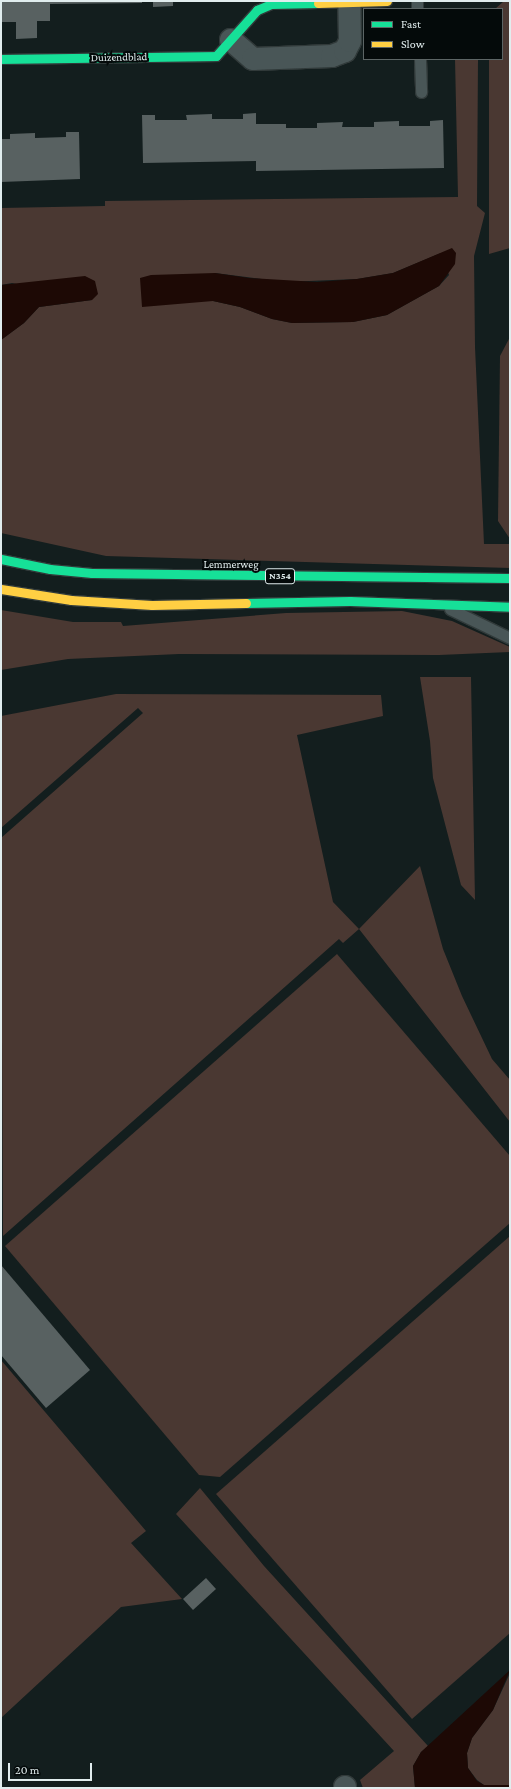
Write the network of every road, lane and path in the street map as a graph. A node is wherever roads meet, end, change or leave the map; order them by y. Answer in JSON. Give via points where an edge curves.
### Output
{"nodes":[{"id":1,"x":387,"y":1,"type":"edge"},
{"id":2,"x":349,"y":2,"type":"junction"},
{"id":3,"x":231,"y":40,"type":"junction"},
{"id":4,"x":1,"y":59,"type":"edge"},
{"id":5,"x":420,"y":60,"type":"edge"},
{"id":6,"x":421,"y":92,"type":"dead end"},
{"id":7,"x":1,"y":559,"type":"edge"},
{"id":8,"x":510,"y":578,"type":"edge"},
{"id":9,"x":1,"y":589,"type":"edge"},
{"id":10,"x":444,"y":605,"type":"junction"},
{"id":11,"x":510,"y":607,"type":"edge"},
{"id":12,"x":510,"y":638,"type":"edge"}],
"edges":[{"from":1,"to":2,"type":"main road","name":"Duizendblad"},
{"from":2,"to":3,"type":"main road","name":"Duizendblad","via":[[271,4],[258,10]]},
{"from":2,"to":3,"type":"street","via":[[350,41],[345,51],[332,56],[253,59]]},
{"from":3,"to":4,"type":"main road","name":"Duizendblad","via":[[216,56]]},
{"from":5,"to":6,"type":"lane"},
{"from":7,"to":8,"type":"main road","name":"Lemmerweg","number":"N354","via":[[50,569],[100,573]]},
{"from":9,"to":10,"type":"main road","via":[[71,600],[152,605],[350,601]]},
{"from":10,"to":11,"type":"main road"},
{"from":10,"to":12,"type":"lane","via":[[456,614]]}]}
